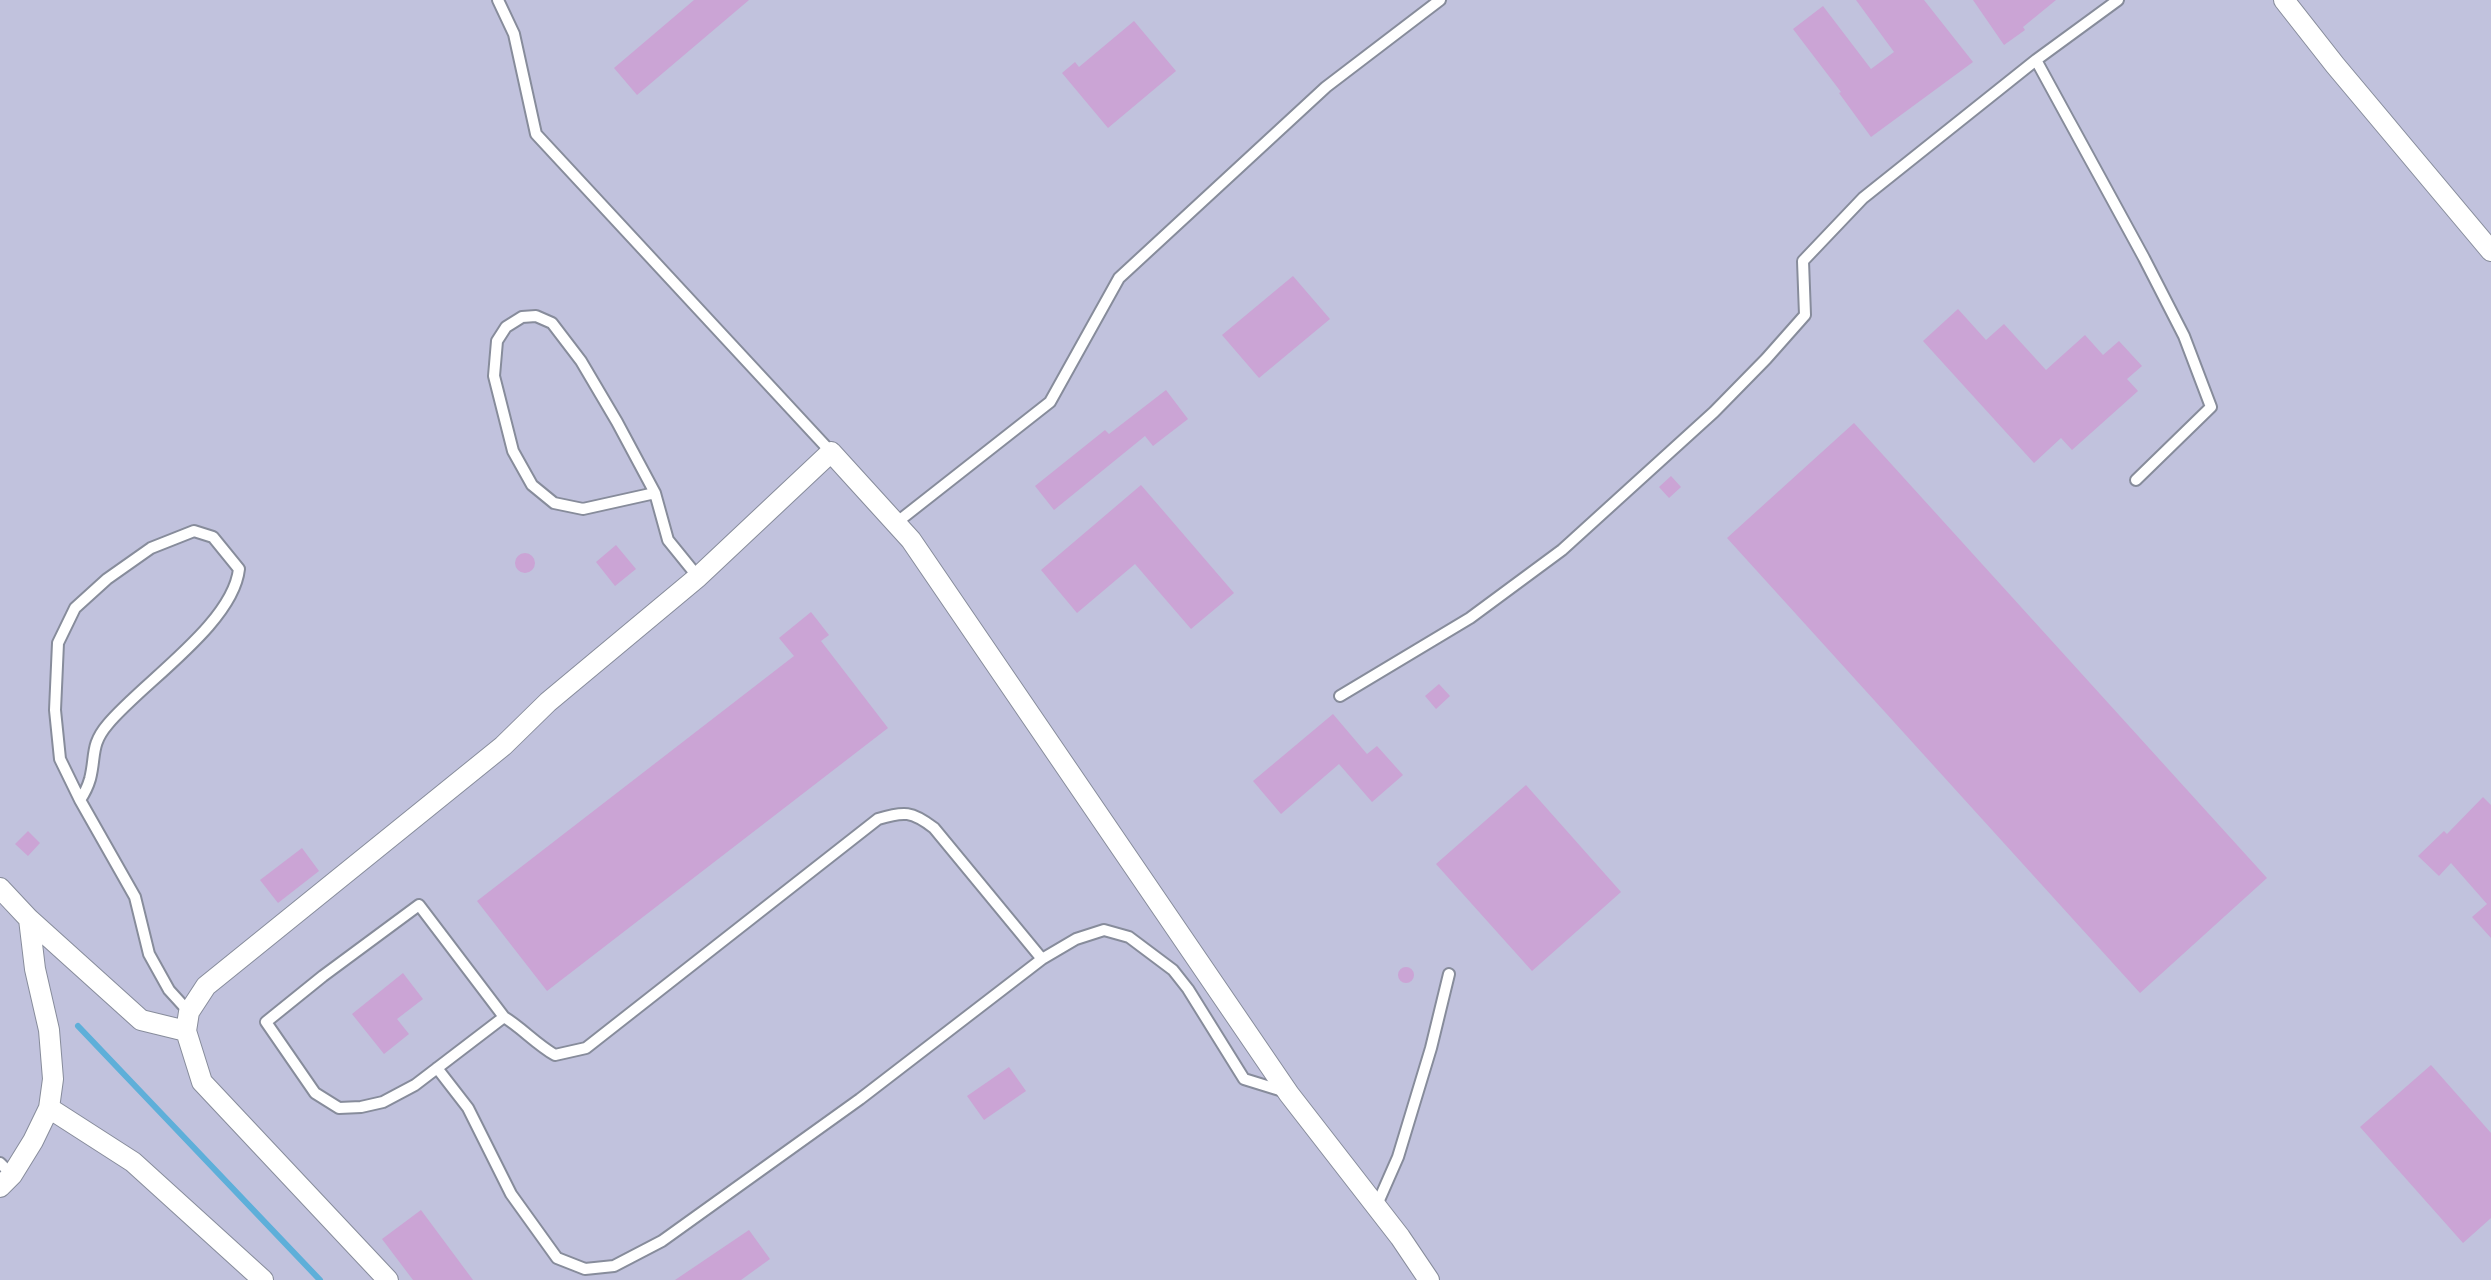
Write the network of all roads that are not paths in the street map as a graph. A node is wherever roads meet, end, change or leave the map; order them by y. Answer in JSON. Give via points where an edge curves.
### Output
{"nodes":[{"id":1,"x":498,"y":0,"type":"edge"},
{"id":2,"x":1440,"y":0,"type":"edge"},
{"id":3,"x":2118,"y":0,"type":"edge"},
{"id":4,"x":2284,"y":0,"type":"edge"},
{"id":5,"x":2036,"y":60,"type":"junction"},
{"id":6,"x":2491,"y":251,"type":"edge"},
{"id":7,"x":831,"y":452,"type":"junction"},
{"id":8,"x":2136,"y":480,"type":"dead end"},
{"id":9,"x":655,"y":493,"type":"junction"},
{"id":10,"x":896,"y":524,"type":"junction"},
{"id":11,"x":698,"y":577,"type":"junction"},
{"id":12,"x":1340,"y":696,"type":"dead end"},
{"id":13,"x":81,"y":800,"type":"junction"},
{"id":14,"x":0,"y":888,"type":"edge"},
{"id":15,"x":29,"y":920,"type":"junction"},
{"id":16,"x":1042,"y":959,"type":"junction"},
{"id":17,"x":1449,"y":974,"type":"dead end"},
{"id":18,"x":504,"y":1017,"type":"junction"},
{"id":19,"x":188,"y":1022,"type":"junction"},
{"id":20,"x":437,"y":1068,"type":"junction"},
{"id":21,"x":1289,"y":1094,"type":"junction"},
{"id":22,"x":49,"y":1108,"type":"junction"},
{"id":23,"x":4,"y":1175,"type":"edge"},
{"id":24,"x":1376,"y":1208,"type":"junction"},
{"id":25,"x":262,"y":1280,"type":"edge"},
{"id":26,"x":388,"y":1280,"type":"edge"},
{"id":27,"x":1429,"y":1280,"type":"edge"}],
"edges":[{"from":1,"to":7,"type":"lane","via":[[514,34],[536,134]]},
{"from":2,"to":10,"type":"lane","via":[[1326,87],[1119,278],[1050,402]]},
{"from":3,"to":5,"type":"lane"},
{"from":4,"to":6,"type":"street"},
{"from":5,"to":8,"type":"lane","via":[[2174,316],[2211,406]]},
{"from":5,"to":12,"type":"lane","via":[[1863,198],[1803,261],[1805,315],[1714,412],[1562,550],[1470,618]]},
{"from":7,"to":10,"type":"street"},
{"from":7,"to":11,"type":"street"},
{"from":9,"to":9,"type":"lane","via":[[581,361],[552,324],[536,315],[522,317],[506,327],[497,341],[494,376],[513,451],[532,485],[554,504],[582,509]]},
{"from":9,"to":11,"type":"lane","via":[[668,540]]},
{"from":10,"to":21,"type":"street","via":[[918,550]]},
{"from":11,"to":19,"type":"street","via":[[548,702],[503,746],[206,986]]},
{"from":13,"to":13,"type":"lane","via":[[60,759],[55,710],[58,643],[75,608],[151,548],[194,531],[213,537],[238,569],[237,584],[209,626],[108,724],[94,744],[90,780]]},
{"from":13,"to":19,"type":"lane","via":[[135,897],[149,954]]},
{"from":14,"to":15,"type":"street"},
{"from":15,"to":19,"type":"street","via":[[141,1020]]},
{"from":15,"to":22,"type":"street","via":[[52,1052]]},
{"from":16,"to":18,"type":"lane","via":[[934,828],[916,815],[899,813],[878,819],[586,1048],[555,1055]]},
{"from":16,"to":20,"type":"lane","via":[[775,1160],[662,1241],[614,1266],[585,1269],[557,1258],[511,1194],[468,1108]]},
{"from":16,"to":21,"type":"lane","via":[[1076,939],[1104,930],[1129,938],[1173,970],[1245,1078]]},
{"from":17,"to":24,"type":"lane","via":[[1398,1157]]},
{"from":18,"to":20,"type":"lane"},
{"from":18,"to":20,"type":"lane","via":[[419,905],[266,1022],[315,1093],[339,1108],[383,1102]]},
{"from":19,"to":26,"type":"street","via":[[202,1082]]},
{"from":21,"to":24,"type":"street"},
{"from":22,"to":23,"type":"street","via":[[33,1142]]},
{"from":22,"to":25,"type":"street","via":[[133,1162]]},
{"from":24,"to":27,"type":"street"}]}
